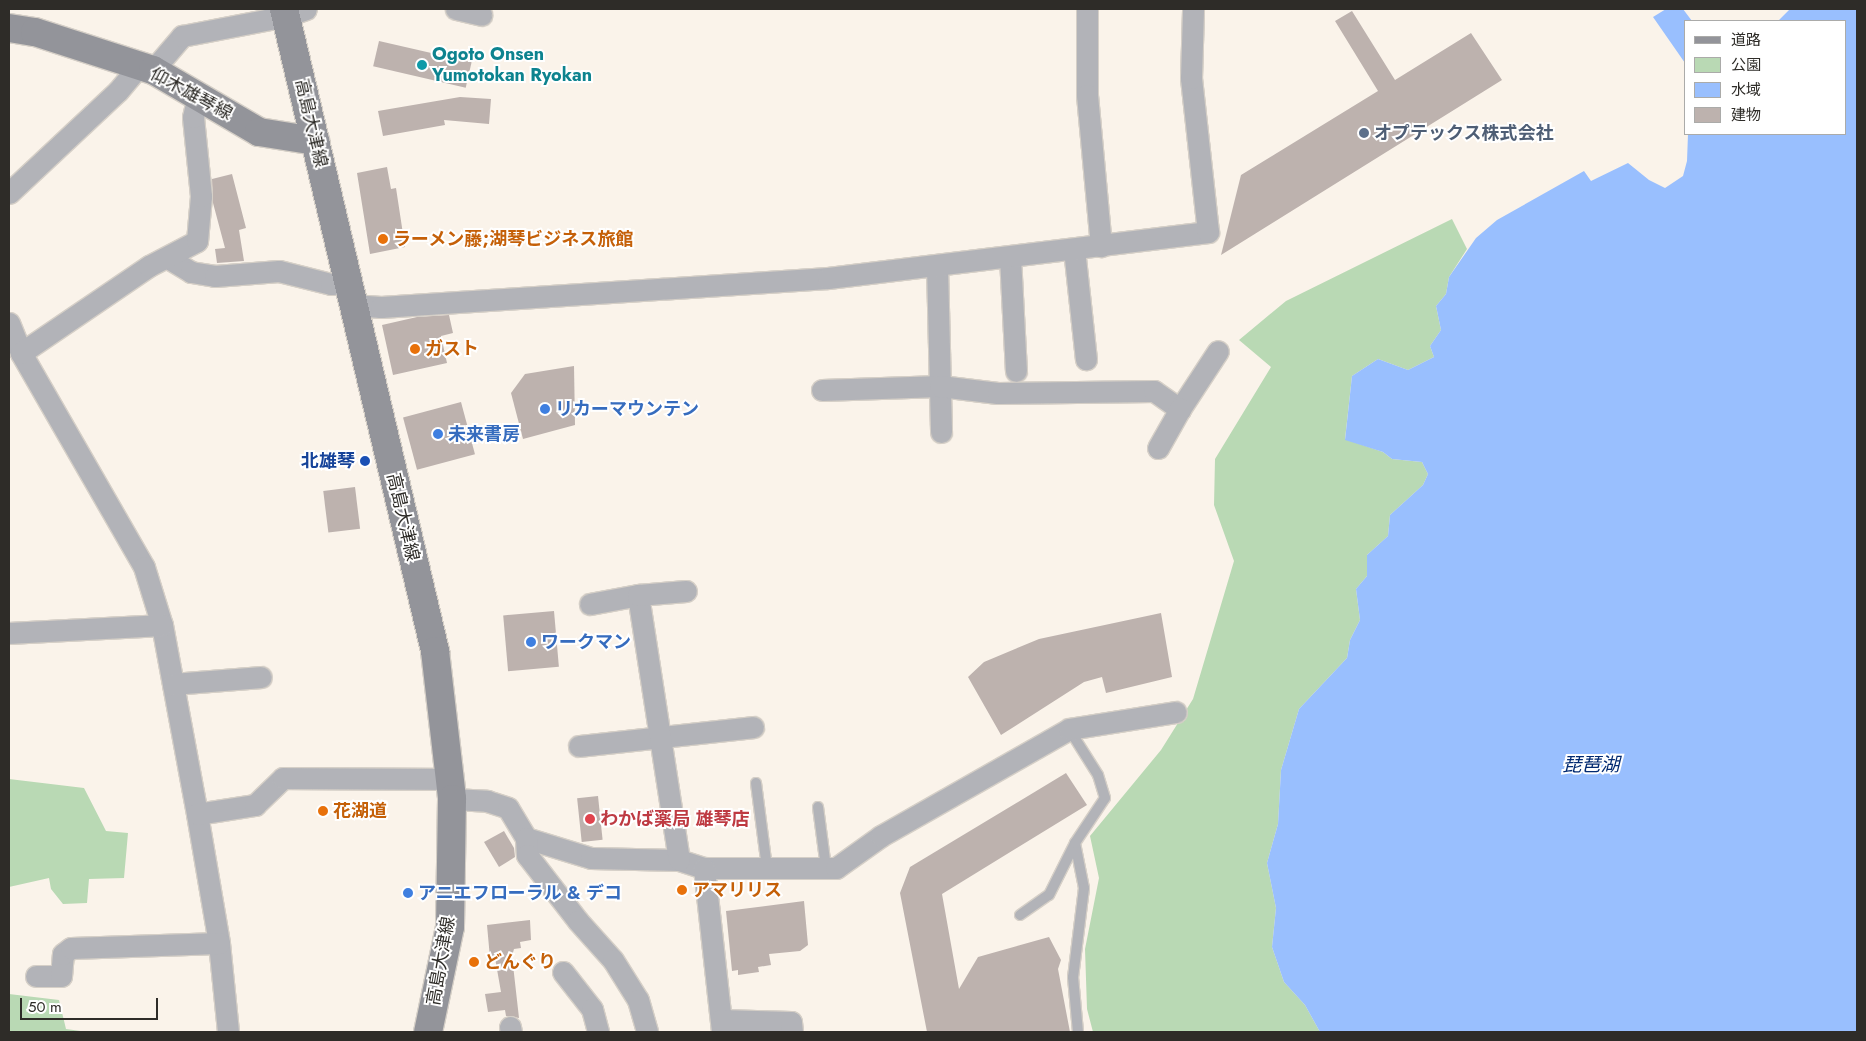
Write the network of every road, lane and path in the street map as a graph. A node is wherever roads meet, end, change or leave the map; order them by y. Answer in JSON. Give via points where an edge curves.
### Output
{"nodes":[{"id":1,"x":456,"y":9,"type":"edge"},
{"id":2,"x":1087,"y":9,"type":"edge"},
{"id":3,"x":1193,"y":9,"type":"edge"},
{"id":4,"x":292,"y":11,"type":"edge"},
{"id":5,"x":481,"y":15,"type":"dead end"},
{"id":6,"x":9,"y":28,"type":"edge"},
{"id":7,"x":146,"y":69,"type":"junction"},
{"id":8,"x":198,"y":96,"type":"junction"},
{"id":9,"x":315,"y":141,"type":"junction"},
{"id":10,"x":9,"y":193,"type":"edge"},
{"id":11,"x":1101,"y":246,"type":"junction"},
{"id":12,"x":1074,"y":249,"type":"junction"},
{"id":13,"x":1010,"y":257,"type":"junction"},
{"id":14,"x":168,"y":258,"type":"junction"},
{"id":15,"x":937,"y":266,"type":"junction"},
{"id":16,"x":350,"y":294,"type":"junction"},
{"id":17,"x":9,"y":322,"type":"edge"},
{"id":18,"x":1218,"y":351,"type":"dead end"},
{"id":19,"x":21,"y":353,"type":"junction"},
{"id":20,"x":1086,"y":359,"type":"dead end"},
{"id":21,"x":1016,"y":371,"type":"dead end"},
{"id":22,"x":940,"y":386,"type":"junction"},
{"id":23,"x":822,"y":390,"type":"dead end"},
{"id":24,"x":1180,"y":409,"type":"junction"},
{"id":25,"x":941,"y":432,"type":"dead end"},
{"id":26,"x":1158,"y":448,"type":"dead end"},
{"id":27,"x":686,"y":592,"type":"dead end"},
{"id":28,"x":638,"y":595,"type":"junction"},
{"id":29,"x":590,"y":604,"type":"dead end"},
{"id":30,"x":162,"y":626,"type":"junction"},
{"id":31,"x":9,"y":633,"type":"edge"},
{"id":32,"x":261,"y":677,"type":"dead end"},
{"id":33,"x":173,"y":684,"type":"junction"},
{"id":34,"x":1176,"y":712,"type":"dead end"},
{"id":35,"x":753,"y":727,"type":"dead end"},
{"id":36,"x":1069,"y":729,"type":"junction"},
{"id":37,"x":659,"y":737,"type":"junction"},
{"id":38,"x":579,"y":746,"type":"dead end"},
{"id":39,"x":756,"y":783,"type":"dead end"},
{"id":40,"x":451,"y":789,"type":"junction"},
{"id":41,"x":818,"y":807,"type":"dead end"},
{"id":42,"x":197,"y":814,"type":"junction"},
{"id":43,"x":526,"y":838,"type":"junction"},
{"id":44,"x":1075,"y":843,"type":"junction"},
{"id":45,"x":679,"y":860,"type":"junction"},
{"id":46,"x":704,"y":868,"type":"junction"},
{"id":47,"x":767,"y":868,"type":"junction"},
{"id":48,"x":826,"y":868,"type":"junction"},
{"id":49,"x":1020,"y":915,"type":"dead end"},
{"id":50,"x":219,"y":943,"type":"junction"},
{"id":51,"x":563,"y":972,"type":"dead end"},
{"id":52,"x":36,"y":976,"type":"dead end"},
{"id":53,"x":722,"y":1026,"type":"edge"},
{"id":54,"x":228,"y":1032,"type":"edge"},
{"id":55,"x":428,"y":1032,"type":"edge"},
{"id":56,"x":598,"y":1032,"type":"edge"},
{"id":57,"x":647,"y":1032,"type":"edge"},
{"id":58,"x":792,"y":1032,"type":"edge"},
{"id":59,"x":1078,"y":1032,"type":"edge"}],
"edges":[{"from":1,"to":5,"type":"street"},
{"from":2,"to":11,"type":"street","via":[[1087,95]]},
{"from":3,"to":11,"type":"street","via":[[1191,78],[1208,232]]},
{"from":4,"to":7,"type":"street","via":[[182,36]]},
{"from":4,"to":9,"type":"main road","name":"高島大津線"},
{"from":6,"to":7,"type":"main road","name":"仰木雄琴線","via":[[35,32]]},
{"from":7,"to":8,"type":"main road","name":"仰木雄琴線"},
{"from":7,"to":10,"type":"street"},
{"from":8,"to":9,"type":"main road","name":"仰木雄琴線","via":[[259,132]]},
{"from":8,"to":14,"type":"street","via":[[193,117],[201,196],[197,241]]},
{"from":9,"to":16,"type":"main road","name":"高島大津線"},
{"from":11,"to":12,"type":"street"},
{"from":12,"to":13,"type":"street"},
{"from":12,"to":20,"type":"street"},
{"from":13,"to":15,"type":"street"},
{"from":13,"to":21,"type":"street"},
{"from":14,"to":16,"type":"street","via":[[191,272],[215,276],[279,271],[331,284]]},
{"from":14,"to":19,"type":"street","via":[[149,266]]},
{"from":15,"to":16,"type":"street","via":[[828,278],[380,307]]},
{"from":15,"to":22,"type":"street"},
{"from":16,"to":40,"type":"main road","name":"高島大津線","via":[[435,651]]},
{"from":17,"to":19,"type":"street"},
{"from":18,"to":24,"type":"street"},
{"from":19,"to":30,"type":"street","via":[[144,567]]},
{"from":22,"to":23,"type":"street"},
{"from":22,"to":24,"type":"street","via":[[998,393],[1154,391]]},
{"from":22,"to":25,"type":"street"},
{"from":24,"to":26,"type":"street"},
{"from":27,"to":28,"type":"street"},
{"from":28,"to":29,"type":"street"},
{"from":28,"to":37,"type":"street"},
{"from":30,"to":31,"type":"street"},
{"from":30,"to":33,"type":"street"},
{"from":32,"to":33,"type":"street"},
{"from":33,"to":42,"type":"street"},
{"from":34,"to":36,"type":"street"},
{"from":35,"to":37,"type":"street"},
{"from":36,"to":44,"type":"lane","via":[[1098,775],[1105,798]]},
{"from":36,"to":48,"type":"street","via":[[889,831],[836,868]]},
{"from":37,"to":38,"type":"street"},
{"from":37,"to":45,"type":"street"},
{"from":39,"to":47,"type":"lane"},
{"from":40,"to":42,"type":"street","via":[[283,778],[255,805]]},
{"from":40,"to":43,"type":"street","via":[[508,808]]},
{"from":40,"to":55,"type":"main road","name":"高島大津線","via":[[450,927]]},
{"from":41,"to":48,"type":"lane"},
{"from":42,"to":50,"type":"street"},
{"from":43,"to":45,"type":"street","via":[[591,858]]},
{"from":43,"to":57,"type":"street","via":[[527,855],[613,960],[638,1000]]},
{"from":44,"to":49,"type":"lane","via":[[1049,895]]},
{"from":44,"to":59,"type":"lane","via":[[1084,888],[1072,977]]},
{"from":45,"to":46,"type":"street"},
{"from":46,"to":47,"type":"street"},
{"from":46,"to":53,"type":"street"},
{"from":47,"to":48,"type":"street"},
{"from":50,"to":52,"type":"street","via":[[71,948],[63,954],[61,976]]},
{"from":50,"to":54,"type":"street"},
{"from":51,"to":56,"type":"street","via":[[592,1009]]},
{"from":53,"to":58,"type":"street","via":[[791,1022]]}]}
